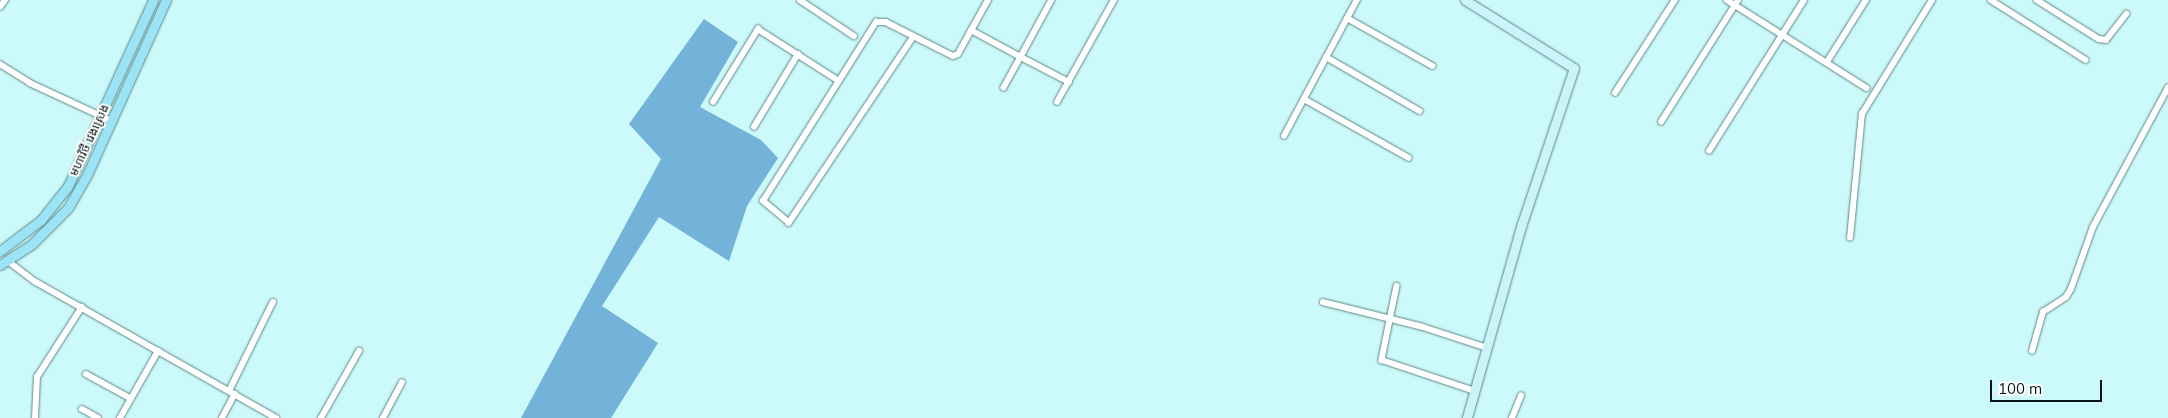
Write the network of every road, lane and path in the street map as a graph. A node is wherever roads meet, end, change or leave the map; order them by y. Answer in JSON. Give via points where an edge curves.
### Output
{"nodes":[{"id":1,"x":5,"y":0,"type":"edge"},
{"id":2,"x":153,"y":0,"type":"edge"},
{"id":3,"x":166,"y":0,"type":"edge"},
{"id":4,"x":800,"y":0,"type":"edge"},
{"id":5,"x":988,"y":0,"type":"edge"},
{"id":6,"x":1052,"y":0,"type":"edge"},
{"id":7,"x":1114,"y":0,"type":"edge"},
{"id":8,"x":1357,"y":0,"type":"edge"},
{"id":9,"x":1465,"y":0,"type":"edge"},
{"id":10,"x":1675,"y":0,"type":"edge"},
{"id":11,"x":1727,"y":0,"type":"edge"},
{"id":12,"x":1804,"y":0,"type":"edge"},
{"id":13,"x":1866,"y":0,"type":"edge"},
{"id":14,"x":1932,"y":0,"type":"edge"},
{"id":15,"x":1990,"y":0,"type":"edge"},
{"id":16,"x":2036,"y":0,"type":"edge"},
{"id":17,"x":1736,"y":2,"type":"edge"},
{"id":18,"x":0,"y":7,"type":"edge"},
{"id":19,"x":2126,"y":14,"type":"dead end"},
{"id":20,"x":1347,"y":18,"type":"junction"},
{"id":21,"x":971,"y":30,"type":"junction"},
{"id":22,"x":1782,"y":34,"type":"junction"},
{"id":23,"x":854,"y":36,"type":"dead end"},
{"id":24,"x":913,"y":38,"type":"junction"},
{"id":25,"x":798,"y":54,"type":"junction"},
{"id":26,"x":1021,"y":57,"type":"junction"},
{"id":27,"x":1326,"y":57,"type":"junction"},
{"id":28,"x":2086,"y":60,"type":"dead end"},
{"id":29,"x":1827,"y":62,"type":"junction"},
{"id":30,"x":0,"y":64,"type":"edge"},
{"id":31,"x":1433,"y":66,"type":"dead end"},
{"id":32,"x":839,"y":81,"type":"junction"},
{"id":33,"x":1068,"y":82,"type":"junction"},
{"id":34,"x":1004,"y":88,"type":"dead end"},
{"id":35,"x":1867,"y":88,"type":"dead end"},
{"id":36,"x":2168,"y":88,"type":"edge"},
{"id":37,"x":1615,"y":93,"type":"dead end"},
{"id":38,"x":1304,"y":99,"type":"junction"},
{"id":39,"x":713,"y":102,"type":"dead end"},
{"id":40,"x":1057,"y":102,"type":"dead end"},
{"id":41,"x":1420,"y":111,"type":"dead end"},
{"id":42,"x":101,"y":116,"type":"junction"},
{"id":43,"x":112,"y":121,"type":"junction"},
{"id":44,"x":1661,"y":122,"type":"dead end"},
{"id":45,"x":754,"y":127,"type":"dead end"},
{"id":46,"x":1284,"y":136,"type":"dead end"},
{"id":47,"x":1709,"y":151,"type":"dead end"},
{"id":48,"x":1409,"y":158,"type":"dead end"},
{"id":49,"x":1850,"y":238,"type":"dead end"},
{"id":50,"x":0,"y":251,"type":"edge"},
{"id":51,"x":4,"y":263,"type":"edge"},
{"id":52,"x":1397,"y":286,"type":"dead end"},
{"id":53,"x":273,"y":302,"type":"dead end"},
{"id":54,"x":1323,"y":302,"type":"dead end"},
{"id":55,"x":82,"y":307,"type":"junction"},
{"id":56,"x":1390,"y":319,"type":"junction"},
{"id":57,"x":1488,"y":348,"type":"junction"},
{"id":58,"x":158,"y":351,"type":"junction"},
{"id":59,"x":359,"y":351,"type":"dead end"},
{"id":60,"x":2032,"y":351,"type":"dead end"},
{"id":61,"x":86,"y":374,"type":"dead end"},
{"id":62,"x":402,"y":383,"type":"dead end"},
{"id":63,"x":1475,"y":391,"type":"junction"},
{"id":64,"x":232,"y":393,"type":"junction"},
{"id":65,"x":1521,"y":396,"type":"dead end"},
{"id":66,"x":130,"y":398,"type":"junction"},
{"id":67,"x":82,"y":410,"type":"dead end"},
{"id":68,"x":35,"y":418,"type":"edge"},
{"id":69,"x":98,"y":418,"type":"edge"},
{"id":70,"x":120,"y":418,"type":"edge"},
{"id":71,"x":222,"y":418,"type":"edge"},
{"id":72,"x":276,"y":418,"type":"edge"},
{"id":73,"x":321,"y":418,"type":"edge"},
{"id":74,"x":382,"y":418,"type":"edge"},
{"id":75,"x":1468,"y":418,"type":"edge"},
{"id":76,"x":1512,"y":418,"type":"edge"}],
"edges":[{"from":1,"to":18,"type":"street"},
{"from":2,"to":42,"type":"main road","name":"មហាវិថី វេងស្រេង"},
{"from":3,"to":43,"type":"main road","name":"មហាវិថី វេងស្រេង"},
{"from":4,"to":23,"type":"street"},
{"from":5,"to":21,"type":"street"},
{"from":6,"to":26,"type":"street"},
{"from":7,"to":33,"type":"street"},
{"from":8,"to":20,"type":"street"},
{"from":9,"to":57,"type":"street","via":[[1574,68],[1522,223]]},
{"from":10,"to":37,"type":"street"},
{"from":11,"to":17,"type":"street"},
{"from":12,"to":22,"type":"street"},
{"from":13,"to":29,"type":"street"},
{"from":14,"to":49,"type":"street","via":[[1862,114]]},
{"from":15,"to":28,"type":"street"},
{"from":16,"to":19,"type":"street","via":[[2099,39],[2106,40]]},
{"from":17,"to":22,"type":"street"},
{"from":17,"to":44,"type":"street"},
{"from":20,"to":27,"type":"street"},
{"from":20,"to":31,"type":"street"},
{"from":21,"to":24,"type":"street","via":[[954,56]]},
{"from":21,"to":26,"type":"street"},
{"from":22,"to":29,"type":"street"},
{"from":22,"to":47,"type":"street"},
{"from":24,"to":32,"type":"street","via":[[881,20],[876,22]]},
{"from":24,"to":32,"type":"street","via":[[789,223],[763,201]]},
{"from":25,"to":32,"type":"street"},
{"from":25,"to":39,"type":"street","via":[[756,30]]},
{"from":25,"to":45,"type":"street"},
{"from":26,"to":33,"type":"street"},
{"from":26,"to":34,"type":"street"},
{"from":27,"to":38,"type":"street"},
{"from":27,"to":41,"type":"street"},
{"from":29,"to":35,"type":"street"},
{"from":30,"to":42,"type":"street","via":[[30,84]]},
{"from":33,"to":40,"type":"street"},
{"from":36,"to":60,"type":"street","via":[[2093,227],[2071,289],[2066,297],[2043,312]]},
{"from":38,"to":46,"type":"street"},
{"from":38,"to":48,"type":"street"},
{"from":42,"to":43,"type":"street"},
{"from":42,"to":50,"type":"main road","name":"មហាវិថី វេងស្រេង","via":[[68,186],[41,220]]},
{"from":43,"to":51,"type":"main road","name":"មហាវិថី វេងស្រេង","via":[[68,208],[51,228]]},
{"from":51,"to":55,"type":"street"},
{"from":52,"to":56,"type":"street"},
{"from":53,"to":64,"type":"street"},
{"from":54,"to":56,"type":"street"},
{"from":55,"to":58,"type":"street"},
{"from":55,"to":68,"type":"street","via":[[37,377]]},
{"from":56,"to":57,"type":"street"},
{"from":56,"to":63,"type":"street","via":[[1382,360]]},
{"from":57,"to":63,"type":"street"},
{"from":58,"to":64,"type":"street"},
{"from":58,"to":66,"type":"street"},
{"from":59,"to":73,"type":"street"},
{"from":61,"to":66,"type":"street"},
{"from":62,"to":74,"type":"street"},
{"from":63,"to":75,"type":"street"},
{"from":64,"to":71,"type":"street"},
{"from":64,"to":72,"type":"street"},
{"from":65,"to":76,"type":"street"},
{"from":66,"to":70,"type":"street"},
{"from":67,"to":69,"type":"street"}]}
